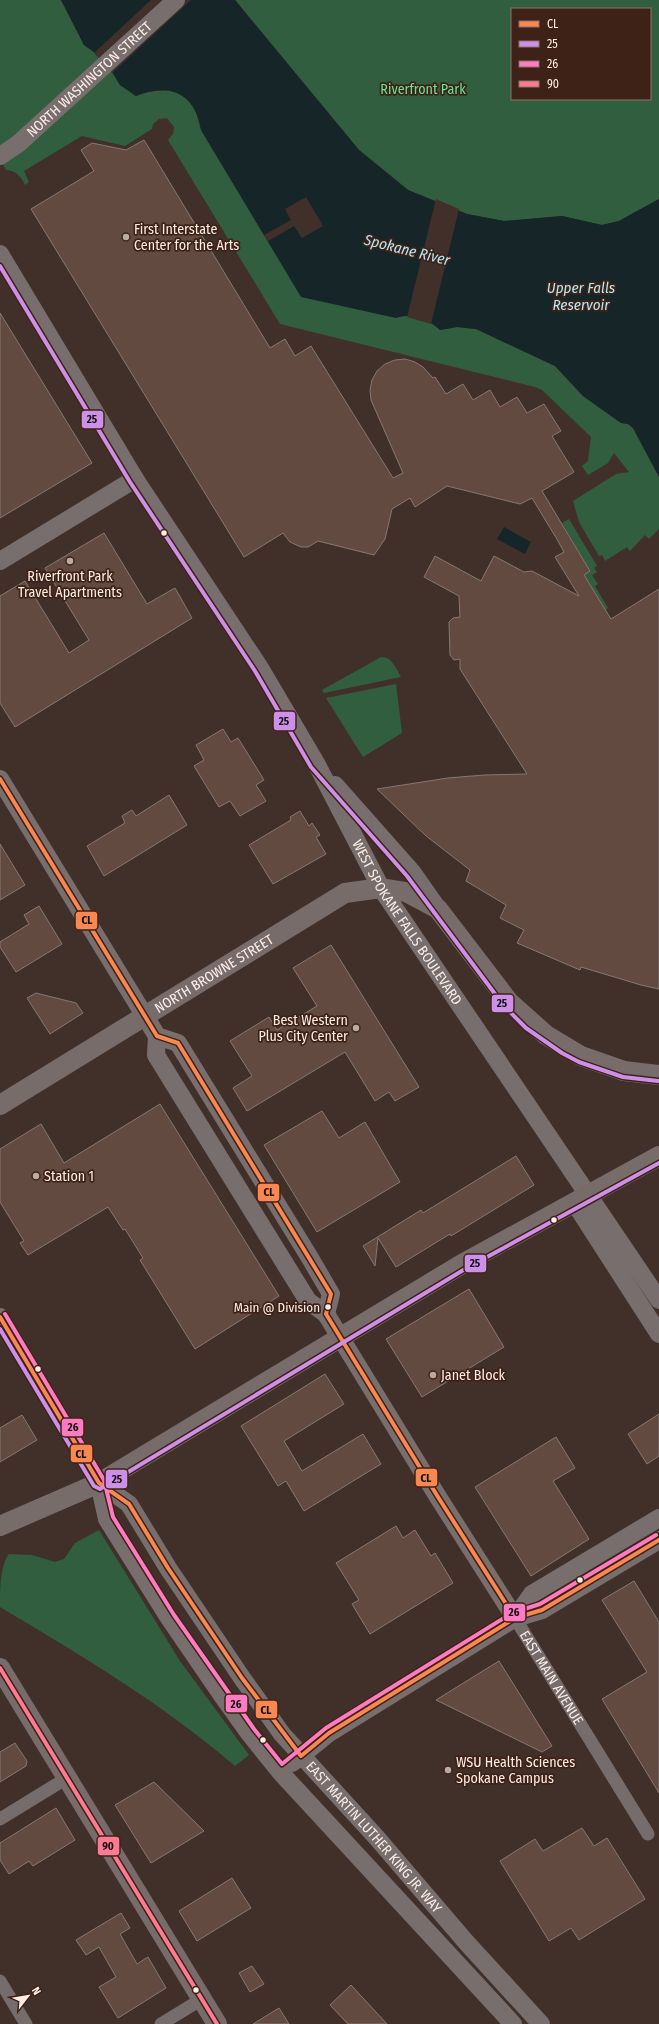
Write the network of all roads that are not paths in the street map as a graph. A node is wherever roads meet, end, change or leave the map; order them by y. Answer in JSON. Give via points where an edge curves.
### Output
{"nodes":[{"id":1,"x":176,"y":0,"type":"edge"},
{"id":2,"x":0,"y":156,"type":"edge"},
{"id":3,"x":0,"y":254,"type":"edge"},
{"id":4,"x":135,"y":479,"type":"junction"},
{"id":5,"x":0,"y":562,"type":"edge"},
{"id":6,"x":316,"y":763,"type":"junction"},
{"id":7,"x":0,"y":778,"type":"edge"},
{"id":8,"x":381,"y":888,"type":"junction"},
{"id":9,"x":438,"y":909,"type":"junction"},
{"id":10,"x":145,"y":1016,"type":"junction"},
{"id":11,"x":157,"y":1036,"type":"junction"},
{"id":12,"x":659,"y":1075,"type":"edge"},
{"id":13,"x":0,"y":1105,"type":"edge"},
{"id":14,"x":659,"y":1156,"type":"edge"},
{"id":15,"x":581,"y":1198,"type":"junction"},
{"id":16,"x":659,"y":1300,"type":"edge"},
{"id":17,"x":326,"y":1314,"type":"junction"},
{"id":18,"x":0,"y":1317,"type":"edge"},
{"id":19,"x":659,"y":1334,"type":"edge"},
{"id":20,"x":341,"y":1338,"type":"junction"},
{"id":21,"x":99,"y":1482,"type":"junction"},
{"id":22,"x":659,"y":1518,"type":"edge"},
{"id":23,"x":0,"y":1526,"type":"edge"},
{"id":24,"x":659,"y":1540,"type":"edge"},
{"id":25,"x":515,"y":1618,"type":"junction"},
{"id":26,"x":0,"y":1668,"type":"edge"},
{"id":27,"x":0,"y":1686,"type":"edge"},
{"id":28,"x":20,"y":1700,"type":"junction"},
{"id":29,"x":301,"y":1756,"type":"junction"},
{"id":30,"x":281,"y":1773,"type":"junction"},
{"id":31,"x":67,"y":1778,"type":"junction"},
{"id":32,"x":0,"y":1819,"type":"edge"},
{"id":33,"x":648,"y":1834,"type":"dead end"},
{"id":34,"x":0,"y":1981,"type":"edge"},
{"id":35,"x":202,"y":1999,"type":"junction"},
{"id":36,"x":26,"y":2024,"type":"edge"},
{"id":37,"x":161,"y":2024,"type":"edge"},
{"id":38,"x":217,"y":2024,"type":"edge"},
{"id":39,"x":513,"y":2024,"type":"edge"},
{"id":40,"x":541,"y":2024,"type":"edge"}],
"edges":[{"from":1,"to":2,"type":"main road","name":"NORTH WASHINGTON STREET","via":[[18,144]]},
{"from":3,"to":4,"type":"main road","name":"WEST SPOKANE FALLS BOULEVARD"},
{"from":4,"to":5,"type":"main road"},
{"from":4,"to":6,"type":"main road","name":"WEST SPOKANE FALLS BOULEVARD","via":[[260,668]]},
{"from":6,"to":8,"type":"main road","name":"WEST SPOKANE FALLS BOULEVARD"},
{"from":6,"to":9,"type":"main road","via":[[412,872]]},
{"from":7,"to":10,"type":"main road"},
{"from":8,"to":9,"type":"main road","name":"NORTH BROWNE STREET","via":[[406,892]]},
{"from":8,"to":10,"type":"main road","name":"NORTH BROWNE STREET","via":[[345,893]]},
{"from":8,"to":15,"type":"main road","name":"WEST SPOKANE FALLS BOULEVARD"},
{"from":9,"to":12,"type":"main road","via":[[509,1002],[546,1035],[565,1048],[624,1071]]},
{"from":10,"to":11,"type":"main road"},
{"from":10,"to":13,"type":"main road","name":"NORTH BROWNE STREET"},
{"from":11,"to":17,"type":"main road","via":[[156,1054],[308,1301]]},
{"from":11,"to":17,"type":"main road","via":[[178,1043],[306,1252],[331,1294]]},
{"from":14,"to":15,"type":"main road"},
{"from":15,"to":16,"type":"main road"},
{"from":15,"to":19,"type":"main road"},
{"from":15,"to":20,"type":"main road","via":[[462,1264]]},
{"from":17,"to":20,"type":"main road","name":"EAST MAIN AVENUE"},
{"from":18,"to":21,"type":"main road"},
{"from":20,"to":21,"type":"main road"},
{"from":20,"to":25,"type":"main road","name":"EAST MAIN AVENUE"},
{"from":21,"to":23,"type":"main road"},
{"from":21,"to":29,"type":"main road","name":"EAST MARTIN LUTHER KING JR. WAY","via":[[129,1504],[168,1568],[242,1678]]},
{"from":21,"to":30,"type":"main road","name":"EAST MARTIN LUTHER KING JR. WAY","via":[[107,1520],[221,1694]]},
{"from":22,"to":25,"type":"main road","via":[[532,1594]]},
{"from":24,"to":25,"type":"main road","via":[[542,1610]]},
{"from":25,"to":29,"type":"main road","via":[[329,1733]]},
{"from":25,"to":33,"type":"street","name":"EAST MAIN AVENUE"},
{"from":26,"to":28,"type":"main road"},
{"from":27,"to":28,"type":"main road"},
{"from":28,"to":31,"type":"main road"},
{"from":29,"to":30,"type":"main road"},
{"from":29,"to":40,"type":"main road","name":"EAST MARTIN LUTHER KING JR. WAY"},
{"from":30,"to":39,"type":"main road","name":"EAST MARTIN LUTHER KING JR. WAY"},
{"from":31,"to":32,"type":"street"},
{"from":31,"to":35,"type":"main road"},
{"from":34,"to":36,"type":"street"},
{"from":35,"to":37,"type":"street"},
{"from":35,"to":38,"type":"main road"}]}
